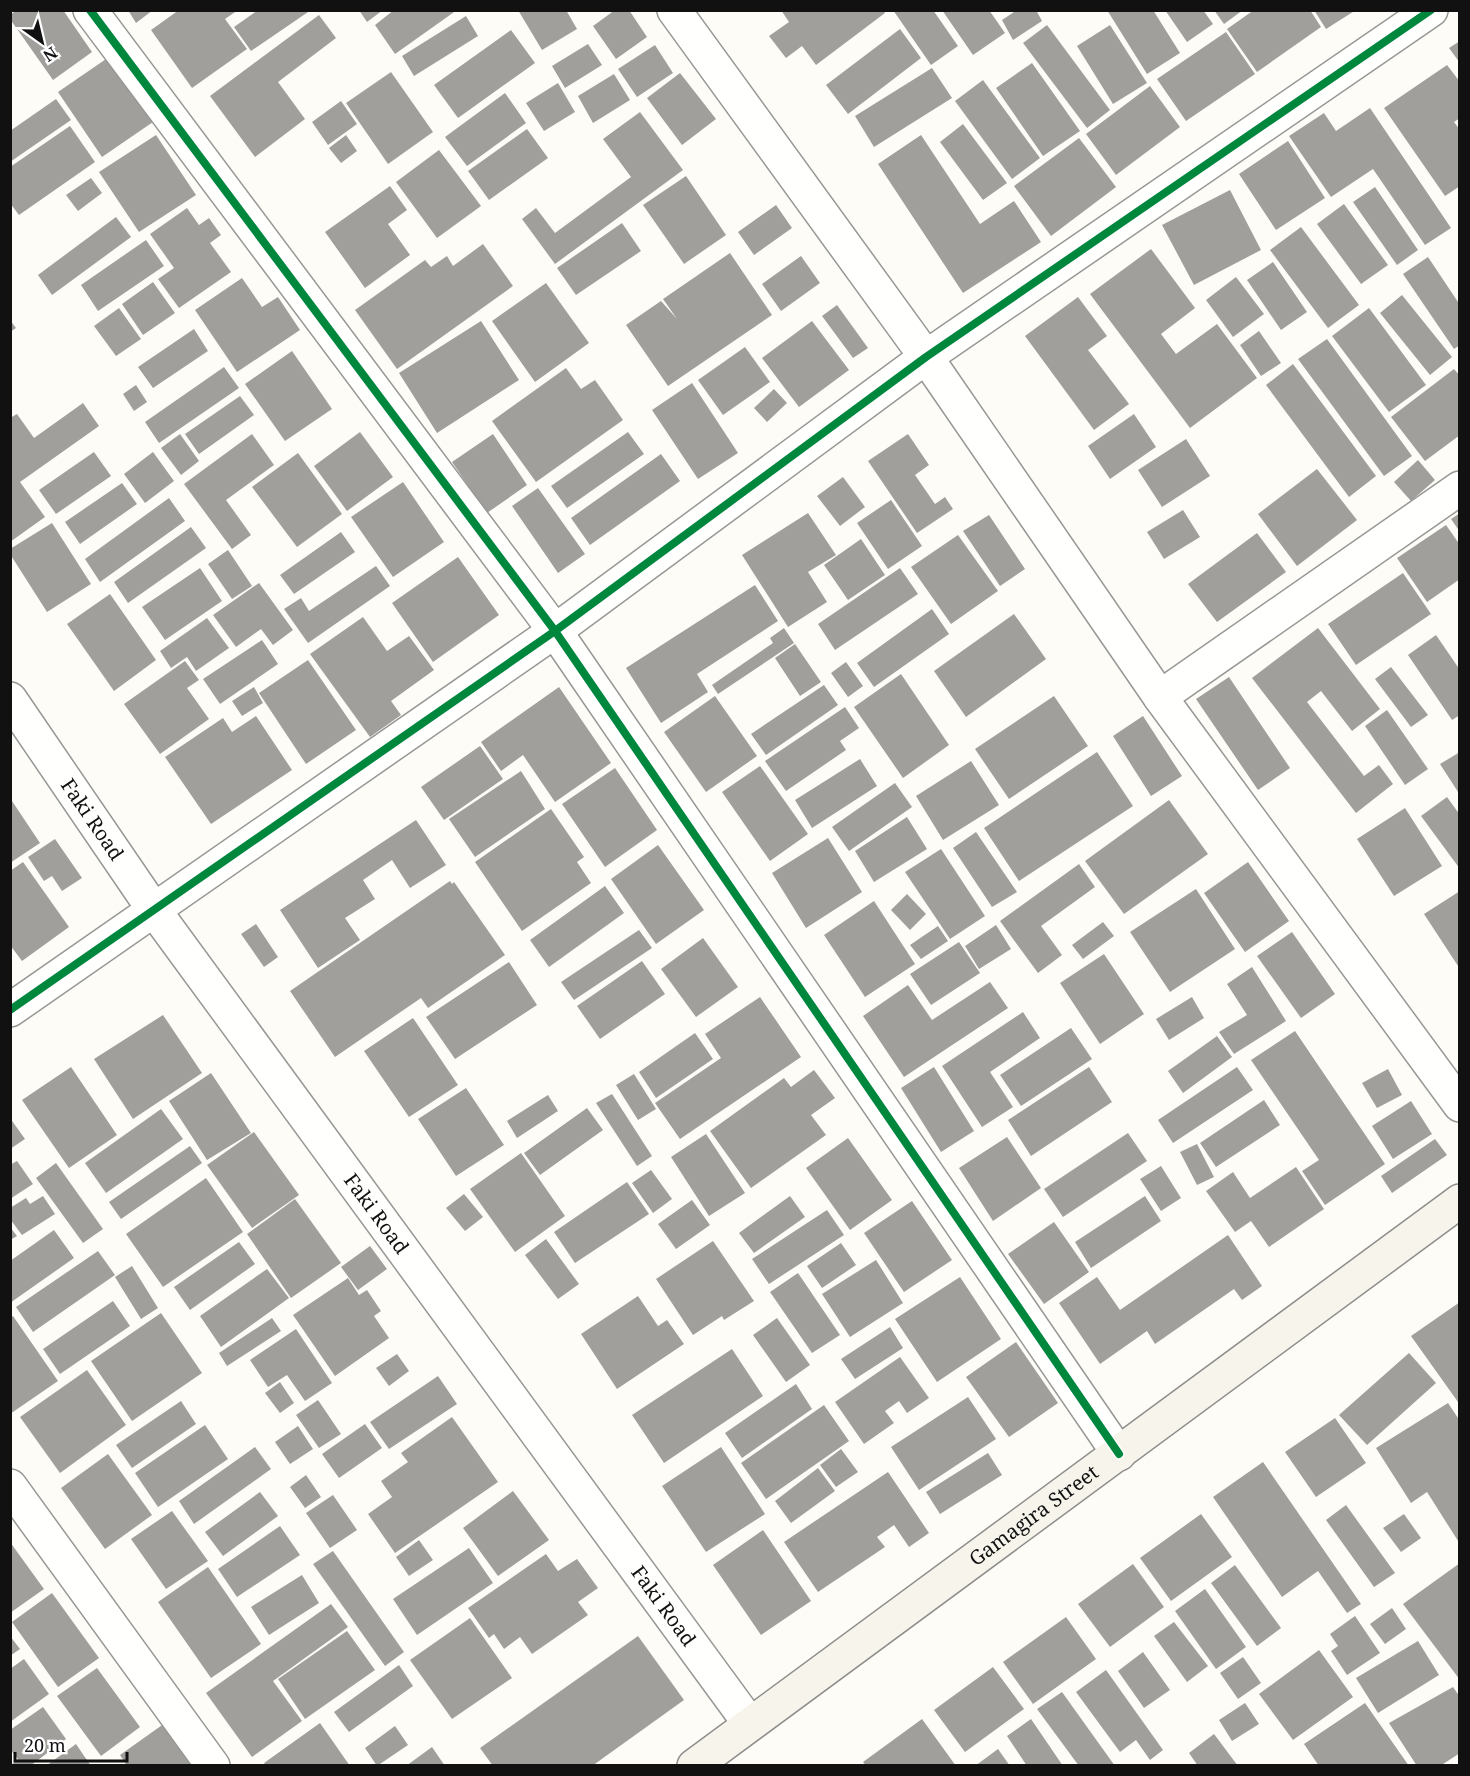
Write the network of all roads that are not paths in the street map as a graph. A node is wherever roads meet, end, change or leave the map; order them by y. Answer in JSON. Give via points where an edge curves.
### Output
{"nodes":[{"id":1,"x":90,"y":10,"type":"edge"},
{"id":2,"x":1431,"y":10,"type":"edge"},
{"id":3,"x":688,"y":15,"type":"edge"},
{"id":4,"x":926,"y":357,"type":"junction"},
{"id":5,"x":1460,"y":488,"type":"edge"},
{"id":6,"x":555,"y":631,"type":"junction"},
{"id":7,"x":1160,"y":697,"type":"junction"},
{"id":8,"x":10,"y":699,"type":"edge"},
{"id":9,"x":154,"y":910,"type":"junction"},
{"id":10,"x":10,"y":1010,"type":"edge"},
{"id":11,"x":1460,"y":1105,"type":"edge"},
{"id":12,"x":1460,"y":1201,"type":"edge"},
{"id":13,"x":1119,"y":1454,"type":"junction"},
{"id":14,"x":10,"y":1486,"type":"edge"},
{"id":15,"x":750,"y":1724,"type":"junction"},
{"id":16,"x":213,"y":1766,"type":"edge"},
{"id":17,"x":694,"y":1766,"type":"edge"}],
"edges":[{"from":1,"to":6,"type":"street"},
{"from":2,"to":4,"type":"street"},
{"from":3,"to":4,"type":"street"},
{"from":4,"to":6,"type":"street"},
{"from":4,"to":7,"type":"street"},
{"from":5,"to":7,"type":"street"},
{"from":6,"to":9,"type":"street"},
{"from":6,"to":13,"type":"street"},
{"from":7,"to":11,"type":"street"},
{"from":8,"to":9,"type":"street","name":"Faki Road"},
{"from":9,"to":10,"type":"street"},
{"from":9,"to":15,"type":"street","name":"Faki Road"},
{"from":12,"to":13,"type":"street","name":"Gamagira Street"},
{"from":13,"to":15,"type":"street","name":"Gamagira Street"},
{"from":14,"to":16,"type":"street"},
{"from":15,"to":17,"type":"street","name":"Gamagira Street"}]}
